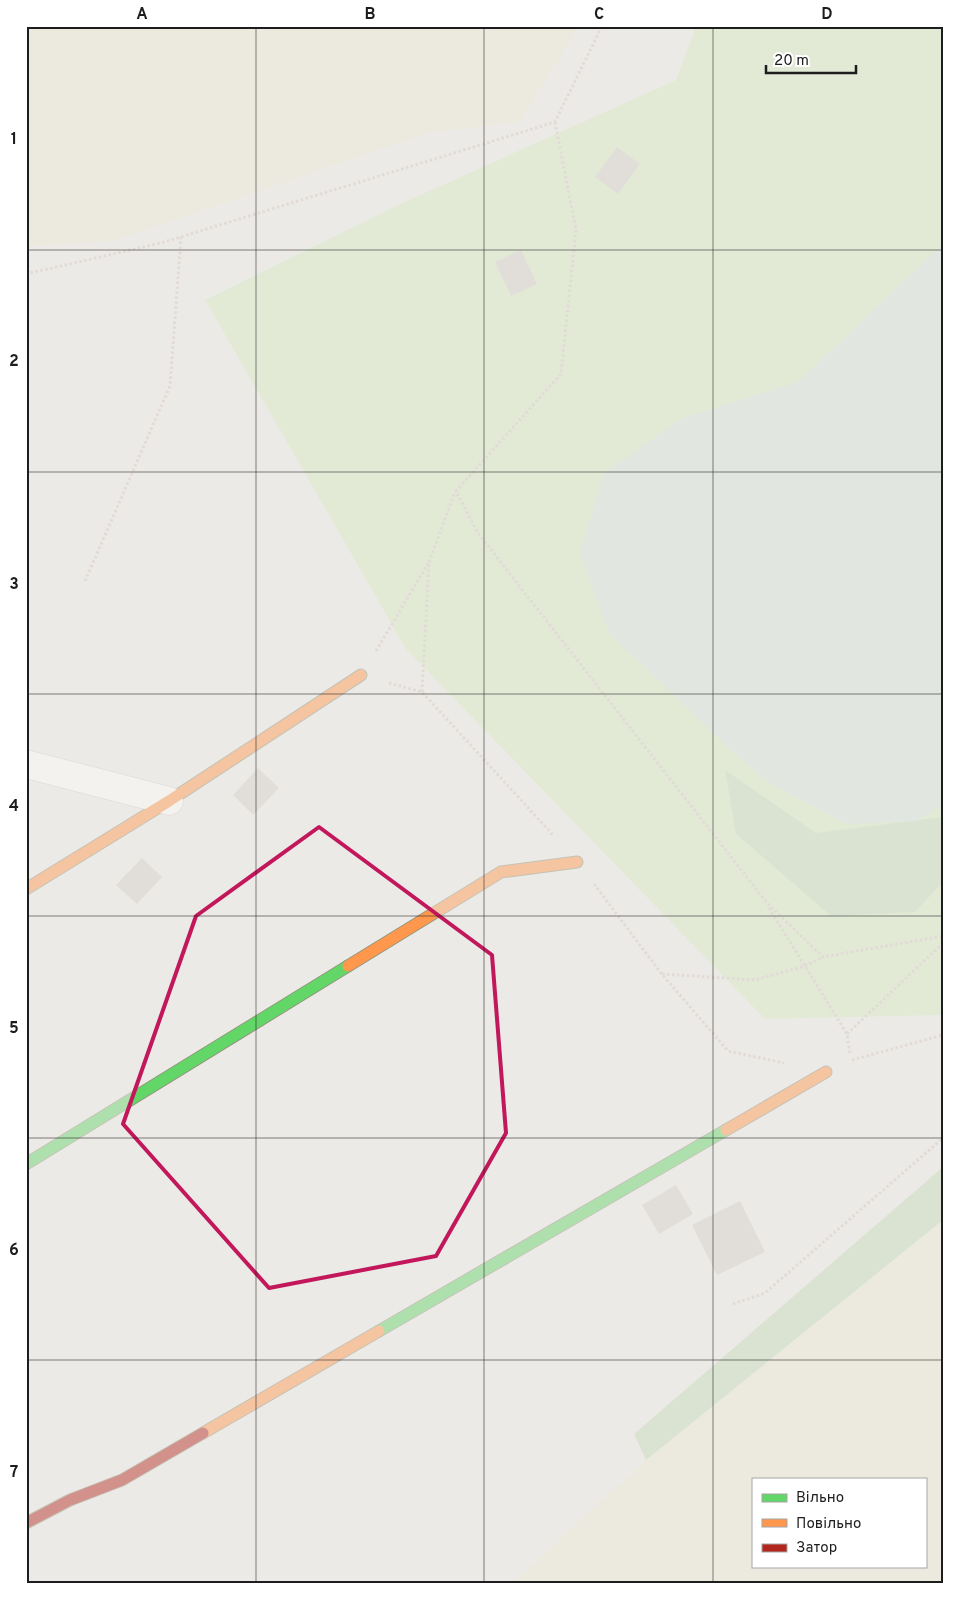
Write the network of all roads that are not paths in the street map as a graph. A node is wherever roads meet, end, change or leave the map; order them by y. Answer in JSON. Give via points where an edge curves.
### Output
{"nodes":[{"id":1,"x":361,"y":675,"type":"road end"},
{"id":2,"x":26,"y":764,"type":"edge"},
{"id":3,"x":169,"y":800,"type":"junction"},
{"id":4,"x":577,"y":862,"type":"dead end"},
{"id":5,"x":26,"y":889,"type":"edge"},
{"id":6,"x":826,"y":1072,"type":"dead end"},
{"id":7,"x":26,"y":1164,"type":"edge"},
{"id":8,"x":26,"y":1523,"type":"edge"}],
"edges":[{"from":1,"to":3,"type":"street"},
{"from":2,"to":3,"type":"street"},
{"from":3,"to":5,"type":"street"},
{"from":4,"to":7,"type":"street","via":[[501,872]]},
{"from":6,"to":8,"type":"street","via":[[122,1480],[70,1500]]}]}
